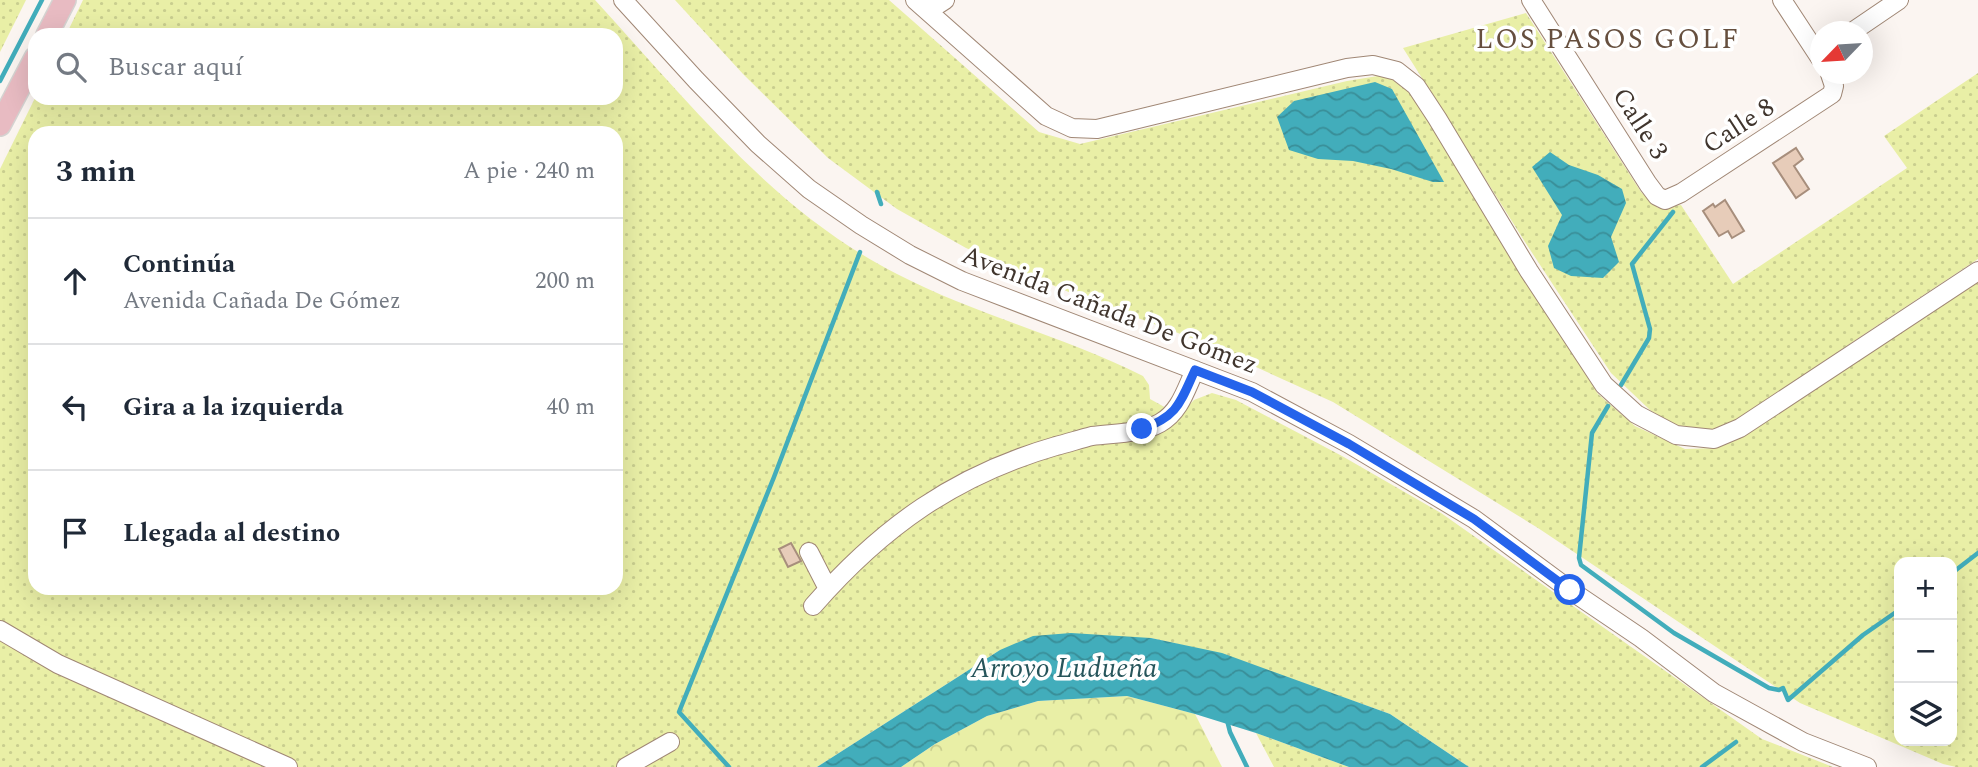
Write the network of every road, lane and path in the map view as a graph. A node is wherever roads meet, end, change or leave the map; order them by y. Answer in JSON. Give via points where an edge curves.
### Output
{"nodes":[{"id":1,"x":65,"y":0,"type":"edge"},
{"id":2,"x":624,"y":0,"type":"edge"},
{"id":3,"x":945,"y":0,"type":"edge"},
{"id":4,"x":1531,"y":0,"type":"edge"},
{"id":5,"x":1782,"y":0,"type":"edge"},
{"id":6,"x":1899,"y":0,"type":"edge"},
{"id":7,"x":921,"y":5,"type":"edge"},
{"id":8,"x":1868,"y":21,"type":"edge"},
{"id":9,"x":51,"y":28,"type":"edge"},
{"id":10,"x":1810,"y":41,"type":"edge"},
{"id":11,"x":28,"y":71,"type":"edge"},
{"id":12,"x":1832,"y":84,"type":"edge"},
{"id":13,"x":0,"y":125,"type":"edge"},
{"id":14,"x":1665,"y":200,"type":"joint"},
{"id":15,"x":1978,"y":271,"type":"edge"},
{"id":16,"x":1195,"y":370,"type":"junction"},
{"id":17,"x":809,"y":552,"type":"dead end"},
{"id":18,"x":828,"y":589,"type":"junction"},
{"id":19,"x":813,"y":606,"type":"dead end"},
{"id":20,"x":0,"y":630,"type":"edge"},
{"id":21,"x":670,"y":742,"type":"dead end"},
{"id":22,"x":288,"y":767,"type":"edge"},
{"id":23,"x":625,"y":767,"type":"edge"},
{"id":24,"x":1867,"y":767,"type":"edge"}],
"edges":[{"from":1,"to":9,"type":"main road"},
{"from":2,"to":16,"type":"street","name":"Avenida Cañada De Gómez","via":[[758,144],[809,189],[861,225],[962,281]]},
{"from":3,"to":7,"type":"street"},
{"from":4,"to":14,"type":"street","name":"Calle 3","via":[[1648,184]]},
{"from":5,"to":10,"type":"street"},
{"from":6,"to":8,"type":"street"},
{"from":7,"to":15,"type":"street","via":[[1046,116],[1072,128],[1097,129],[1347,68],[1373,65],[1397,71],[1416,86],[1604,385],[1636,414],[1676,435],[1714,439],[1740,428]]},
{"from":11,"to":13,"type":"main road"},
{"from":12,"to":14,"type":"street","name":"Calle 8","via":[[1832,94],[1824,100]]},
{"from":16,"to":18,"type":"street","via":[[1178,407],[1161,422],[1043,450],[956,487],[871,545]]},
{"from":16,"to":24,"type":"street","name":"Avenida Cañada De Gómez","via":[[1252,392],[1349,444],[1474,519],[1714,693],[1803,742]]},
{"from":17,"to":18,"type":"street"},
{"from":18,"to":19,"type":"street"},
{"from":20,"to":22,"type":"street","via":[[58,664]]},
{"from":21,"to":23,"type":"street"}]}
